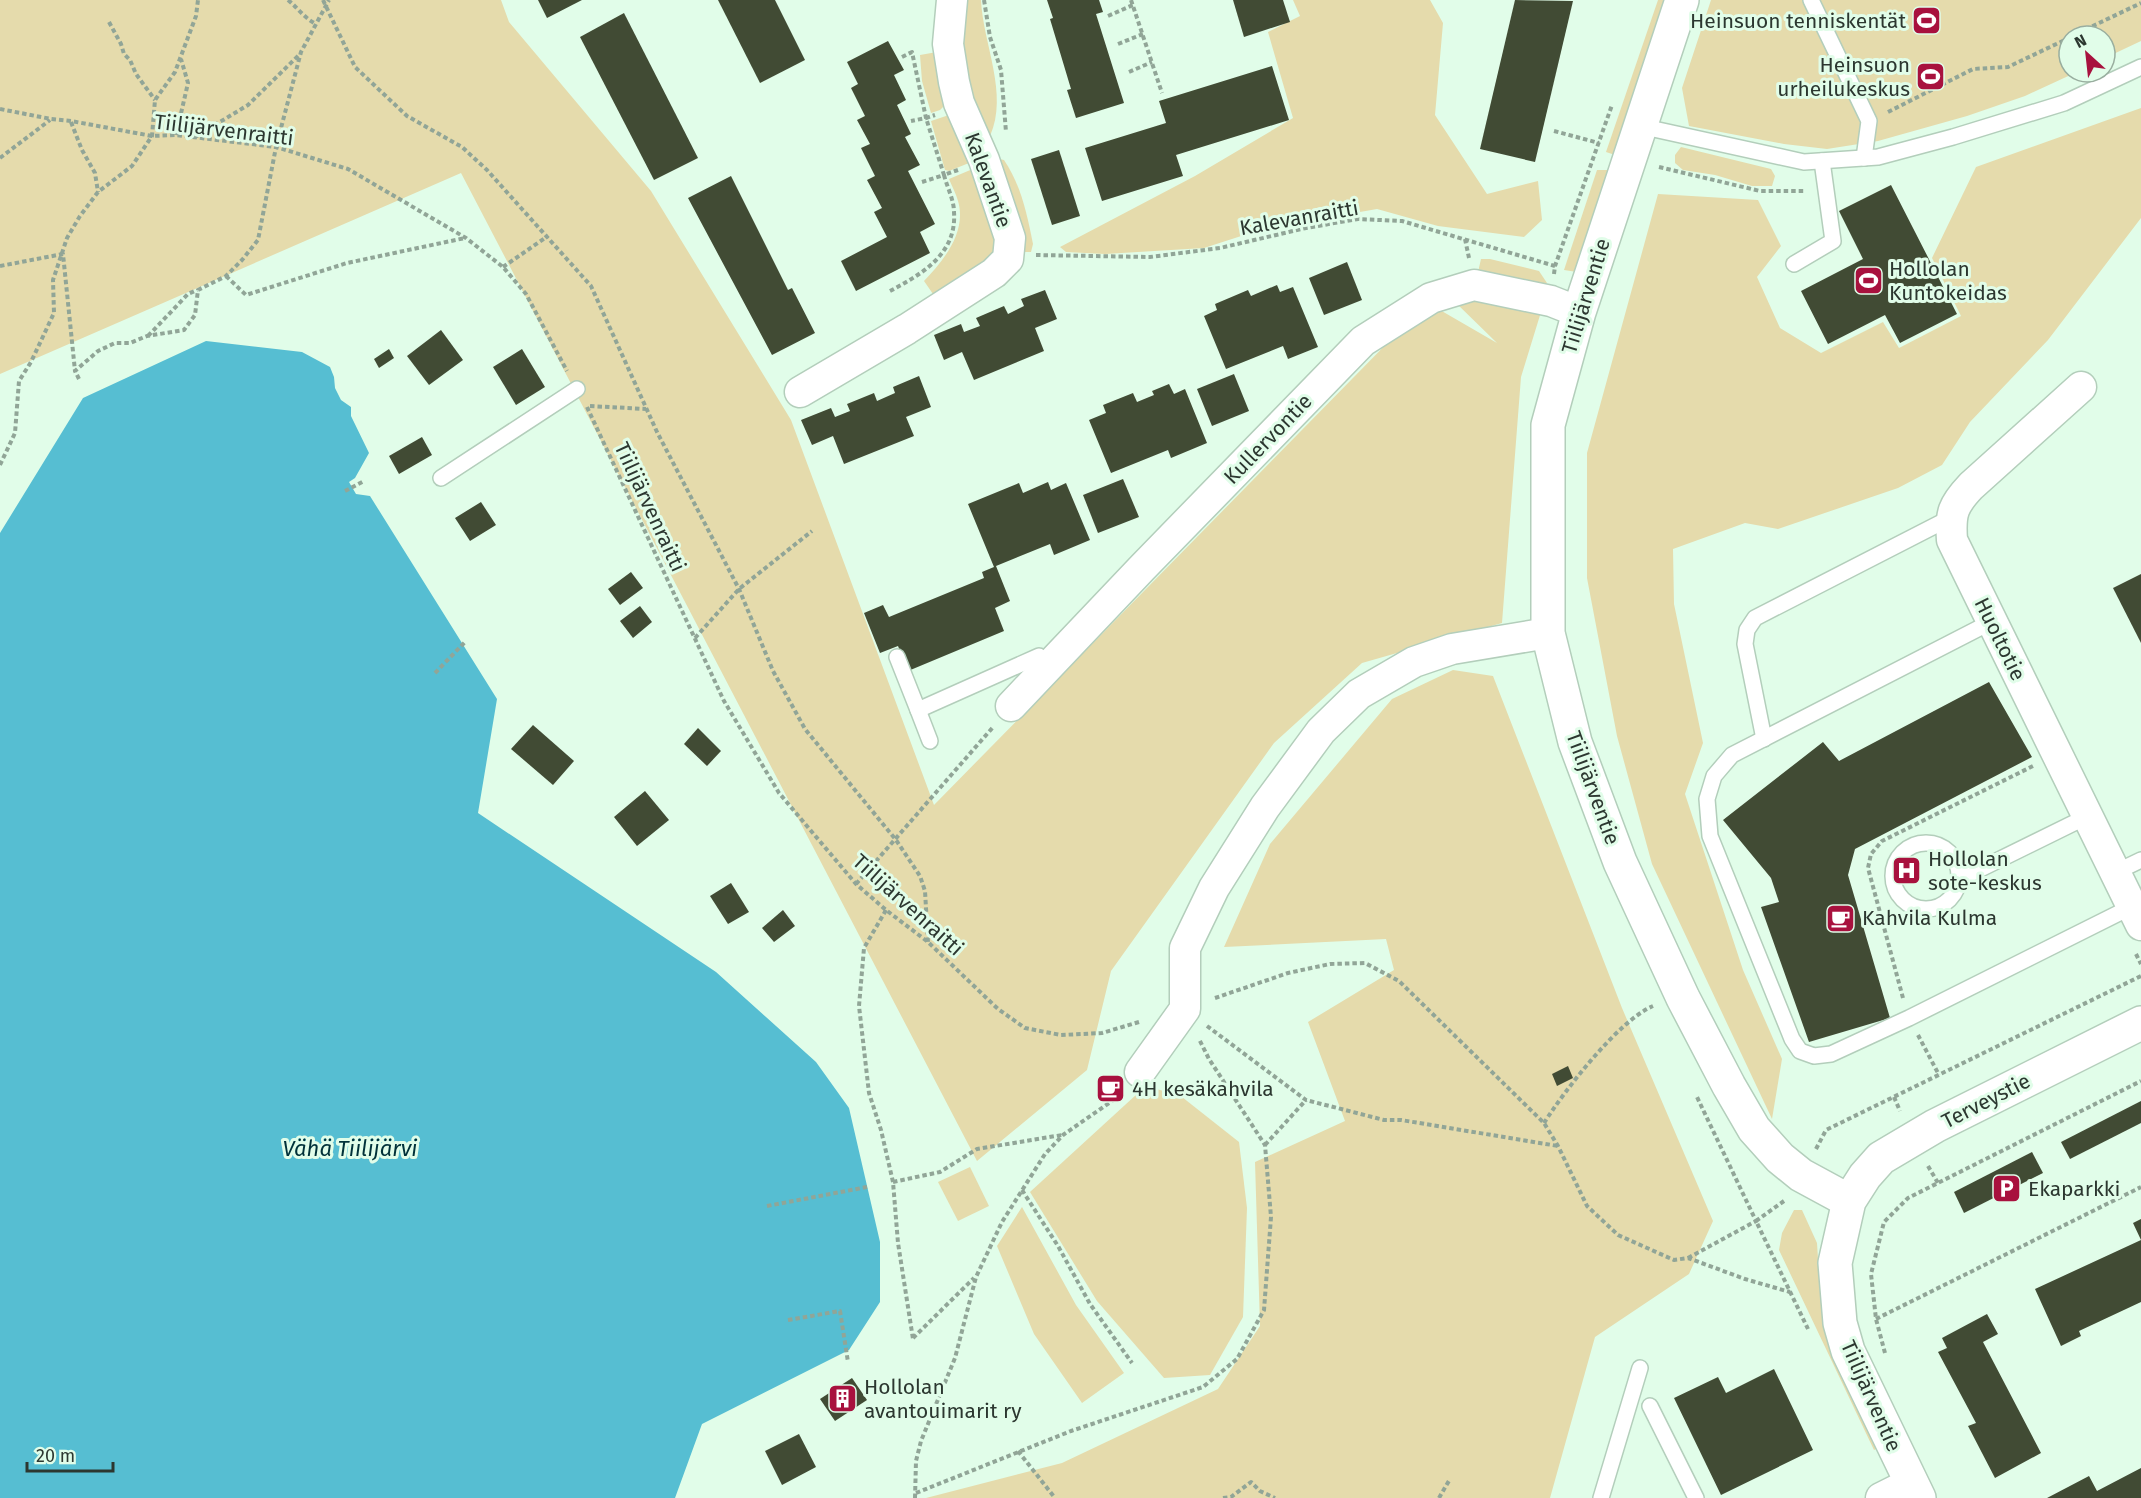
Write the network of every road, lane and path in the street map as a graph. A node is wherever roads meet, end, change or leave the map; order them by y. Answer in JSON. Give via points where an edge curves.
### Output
{"nodes":[{"id":1,"x":198,"y":0,"type":"edge"},
{"id":2,"x":288,"y":0,"type":"edge"},
{"id":3,"x":297,"y":0,"type":"edge"},
{"id":4,"x":323,"y":0,"type":"edge"},
{"id":5,"x":329,"y":0,"type":"edge"},
{"id":6,"x":952,"y":0,"type":"edge"},
{"id":7,"x":984,"y":0,"type":"edge"},
{"id":8,"x":1131,"y":0,"type":"edge"},
{"id":9,"x":1682,"y":0,"type":"edge"},
{"id":10,"x":1811,"y":0,"type":"edge"},
{"id":11,"x":2141,"y":3,"type":"edge"},
{"id":12,"x":1133,"y":5,"type":"junction"},
{"id":13,"x":297,"y":7,"type":"junction"},
{"id":14,"x":325,"y":7,"type":"junction"},
{"id":15,"x":1108,"y":16,"type":"dead end"},
{"id":16,"x":109,"y":22,"type":"dead end"},
{"id":17,"x":316,"y":24,"type":"junction"},
{"id":18,"x":2098,"y":24,"type":"edge"},
{"id":19,"x":1143,"y":34,"type":"junction"},
{"id":20,"x":1118,"y":44,"type":"dead end"},
{"id":21,"x":2057,"y":44,"type":"edge"},
{"id":22,"x":301,"y":52,"type":"junction"},
{"id":23,"x":902,"y":57,"type":"dead end"},
{"id":24,"x":181,"y":58,"type":"junction"},
{"id":25,"x":1152,"y":62,"type":"junction"},
{"id":26,"x":2141,"y":67,"type":"edge"},
{"id":27,"x":1129,"y":72,"type":"dead end"},
{"id":28,"x":1162,"y":93,"type":"dead end"},
{"id":29,"x":155,"y":99,"type":"junction"},
{"id":30,"x":959,"y":104,"type":"junction"},
{"id":31,"x":0,"y":109,"type":"edge"},
{"id":32,"x":926,"y":118,"type":"junction"},
{"id":33,"x":51,"y":119,"type":"junction"},
{"id":34,"x":71,"y":121,"type":"junction"},
{"id":35,"x":911,"y":121,"type":"dead end"},
{"id":36,"x":1869,"y":121,"type":"junction"},
{"id":37,"x":1640,"y":126,"type":"junction"},
{"id":38,"x":1554,"y":131,"type":"dead end"},
{"id":39,"x":176,"y":135,"type":"junction"},
{"id":40,"x":1006,"y":135,"type":"dead end"},
{"id":41,"x":153,"y":136,"type":"junction"},
{"id":42,"x":194,"y":137,"type":"junction"},
{"id":43,"x":1599,"y":143,"type":"dead end"},
{"id":44,"x":276,"y":147,"type":"junction"},
{"id":45,"x":0,"y":158,"type":"edge"},
{"id":46,"x":1864,"y":158,"type":"junction"},
{"id":47,"x":984,"y":160,"type":"junction"},
{"id":48,"x":1822,"y":161,"type":"junction"},
{"id":49,"x":944,"y":175,"type":"junction"},
{"id":50,"x":922,"y":182,"type":"dead end"},
{"id":51,"x":98,"y":192,"type":"junction"},
{"id":52,"x":548,"y":236,"type":"junction"},
{"id":53,"x":466,"y":238,"type":"junction"},
{"id":54,"x":63,"y":254,"type":"junction"},
{"id":55,"x":1042,"y":254,"type":"dead end"},
{"id":56,"x":1794,"y":264,"type":"dead end"},
{"id":57,"x":1555,"y":266,"type":"dead end"},
{"id":58,"x":0,"y":267,"type":"edge"},
{"id":59,"x":503,"y":267,"type":"junction"},
{"id":60,"x":226,"y":276,"type":"junction"},
{"id":61,"x":198,"y":290,"type":"junction"},
{"id":62,"x":890,"y":291,"type":"dead end"},
{"id":63,"x":1579,"y":312,"type":"junction"},
{"id":64,"x":147,"y":336,"type":"junction"},
{"id":65,"x":75,"y":370,"type":"junction"},
{"id":66,"x":80,"y":379,"type":"dead end"},
{"id":67,"x":2081,"y":387,"type":"dead end"},
{"id":68,"x":577,"y":389,"type":"junction"},
{"id":69,"x":800,"y":392,"type":"dead end"},
{"id":70,"x":587,"y":406,"type":"junction"},
{"id":71,"x":646,"y":409,"type":"junction"},
{"id":72,"x":0,"y":465,"type":"edge"},
{"id":73,"x":441,"y":478,"type":"dead end"},
{"id":74,"x":364,"y":481,"type":"dead end"},
{"id":75,"x":345,"y":491,"type":"dead end"},
{"id":76,"x":1950,"y":518,"type":"junction"},
{"id":77,"x":812,"y":531,"type":"dead end"},
{"id":78,"x":739,"y":589,"type":"junction"},
{"id":79,"x":1991,"y":622,"type":"junction"},
{"id":80,"x":1548,"y":633,"type":"junction"},
{"id":81,"x":694,"y":638,"type":"junction"},
{"id":82,"x":465,"y":642,"type":"dead end"},
{"id":83,"x":1039,"y":656,"type":"dead end"},
{"id":84,"x":897,"y":657,"type":"dead end"},
{"id":85,"x":435,"y":673,"type":"dead end"},
{"id":86,"x":1011,"y":706,"type":"joint"},
{"id":87,"x":918,"y":710,"type":"junction"},
{"id":88,"x":1764,"y":739,"type":"junction"},
{"id":89,"x":930,"y":741,"type":"dead end"},
{"id":90,"x":2039,"y":763,"type":"dead end"},
{"id":91,"x":2086,"y":817,"type":"junction"},
{"id":92,"x":896,"y":840,"type":"junction"},
{"id":93,"x":2141,"y":860,"type":"edge"},
{"id":94,"x":2114,"y":873,"type":"junction"},
{"id":95,"x":1960,"y":879,"type":"junction"},
{"id":96,"x":856,"y":884,"type":"junction"},
{"id":97,"x":886,"y":910,"type":"junction"},
{"id":98,"x":2136,"y":916,"type":"edge"},
{"id":99,"x":928,"y":942,"type":"junction"},
{"id":100,"x":1654,"y":1005,"type":"dead end"},
{"id":101,"x":1185,"y":1009,"type":"junction"},
{"id":102,"x":1909,"y":1018,"type":"junction"},
{"id":103,"x":2141,"y":1023,"type":"edge"},
{"id":104,"x":1140,"y":1072,"type":"joint"},
{"id":105,"x":1939,"y":1075,"type":"dead end"},
{"id":106,"x":2141,"y":1081,"type":"edge"},
{"id":107,"x":1306,"y":1100,"type":"junction"},
{"id":108,"x":1544,"y":1123,"type":"junction"},
{"id":109,"x":1063,"y":1135,"type":"junction"},
{"id":110,"x":1265,"y":1145,"type":"junction"},
{"id":111,"x":1558,"y":1146,"type":"junction"},
{"id":112,"x":893,"y":1182,"type":"junction"},
{"id":113,"x":867,"y":1187,"type":"dead end"},
{"id":114,"x":2141,"y":1187,"type":"edge"},
{"id":115,"x":1022,"y":1190,"type":"junction"},
{"id":116,"x":1849,"y":1201,"type":"junction"},
{"id":117,"x":767,"y":1206,"type":"dead end"},
{"id":118,"x":1756,"y":1221,"type":"dead end"},
{"id":119,"x":1688,"y":1258,"type":"junction"},
{"id":120,"x":976,"y":1277,"type":"junction"},
{"id":121,"x":1790,"y":1292,"type":"dead end"},
{"id":122,"x":1876,"y":1319,"type":"junction"},
{"id":123,"x":788,"y":1320,"type":"dead end"},
{"id":124,"x":1887,"y":1358,"type":"dead end"},
{"id":125,"x":848,"y":1362,"type":"dead end"},
{"id":126,"x":1132,"y":1363,"type":"dead end"},
{"id":127,"x":1640,"y":1368,"type":"dead end"},
{"id":128,"x":1650,"y":1406,"type":"dead end"},
{"id":129,"x":1018,"y":1451,"type":"junction"},
{"id":130,"x":1450,"y":1479,"type":"dead end"},
{"id":131,"x":1915,"y":1490,"type":"edge"},
{"id":132,"x":915,"y":1496,"type":"edge"},
{"id":133,"x":1055,"y":1498,"type":"edge"},
{"id":134,"x":1223,"y":1498,"type":"edge"},
{"id":135,"x":1275,"y":1498,"type":"edge"},
{"id":136,"x":1439,"y":1498,"type":"edge"},
{"id":137,"x":1601,"y":1498,"type":"edge"},
{"id":138,"x":1696,"y":1498,"type":"edge"},
{"id":139,"x":1881,"y":1498,"type":"edge"}],
"edges":[{"from":1,"to":24,"type":"path"},
{"from":2,"to":13,"type":"path"},
{"from":3,"to":13,"type":"path"},
{"from":4,"to":14,"type":"path"},
{"from":5,"to":14,"type":"path"},
{"from":6,"to":30,"type":"street","name":"Kalevantie","via":[[948,44]]},
{"from":7,"to":40,"type":"path","via":[[1001,70]]},
{"from":8,"to":12,"type":"path"},
{"from":9,"to":37,"type":"street","name":"Tiilijärventie"},
{"from":10,"to":36,"type":"lane"},
{"from":11,"to":18,"type":"path"},
{"from":12,"to":15,"type":"path"},
{"from":12,"to":19,"type":"path"},
{"from":13,"to":17,"type":"path"},
{"from":14,"to":17,"type":"path"},
{"from":14,"to":52,"type":"path","via":[[355,67],[407,116],[462,147]]},
{"from":16,"to":29,"type":"path","via":[[124,54]]},
{"from":17,"to":22,"type":"path"},
{"from":19,"to":20,"type":"path"},
{"from":19,"to":25,"type":"path"},
{"from":21,"to":36,"type":"path","via":[[2008,67],[1973,69]]},
{"from":22,"to":42,"type":"path","via":[[248,105]]},
{"from":22,"to":44,"type":"path"},
{"from":23,"to":32,"type":"path","via":[[912,52]]},
{"from":24,"to":29,"type":"path"},
{"from":24,"to":39,"type":"path","via":[[188,83]]},
{"from":25,"to":27,"type":"path"},
{"from":25,"to":28,"type":"path"},
{"from":26,"to":46,"type":"lane","via":[[2064,103],[1953,137]]},
{"from":29,"to":41,"type":"path"},
{"from":30,"to":32,"type":"path"},
{"from":30,"to":47,"type":"street","name":"Kalevantie"},
{"from":31,"to":33,"type":"path","name":"Tiilijärvenraitti"},
{"from":32,"to":35,"type":"path"},
{"from":32,"to":49,"type":"path"},
{"from":33,"to":34,"type":"path","name":"Tiilijärvenraitti"},
{"from":33,"to":45,"type":"path"},
{"from":34,"to":41,"type":"path","name":"Tiilijärvenraitti"},
{"from":34,"to":51,"type":"path","via":[[95,173]]},
{"from":36,"to":46,"type":"lane"},
{"from":37,"to":48,"type":"lane","via":[[1804,162]]},
{"from":37,"to":63,"type":"street","name":"Tiilijärventie"},
{"from":38,"to":43,"type":"path"},
{"from":39,"to":41,"type":"path","name":"Tiilijärvenraitti"},
{"from":39,"to":42,"type":"path","name":"Tiilijärvenraitti"},
{"from":41,"to":51,"type":"path","via":[[132,166]]},
{"from":42,"to":44,"type":"path","name":"Tiilijärvenraitti"},
{"from":44,"to":53,"type":"path","name":"Tiilijärvenraitti","via":[[348,169]]},
{"from":44,"to":60,"type":"path","via":[[258,240]]},
{"from":46,"to":48,"type":"lane"},
{"from":47,"to":49,"type":"path"},
{"from":47,"to":69,"type":"street","name":"Kalevantie","via":[[1010,238],[1008,259],[994,273],[917,323]]},
{"from":48,"to":56,"type":"lane","via":[[1833,241]]},
{"from":49,"to":50,"type":"path"},
{"from":49,"to":62,"type":"path","via":[[955,209],[943,253],[920,275]]},
{"from":51,"to":54,"type":"path","via":[[67,238]]},
{"from":52,"to":59,"type":"path"},
{"from":52,"to":71,"type":"path","via":[[591,286]]},
{"from":53,"to":59,"type":"path","name":"Tiilijärvenraitti"},
{"from":53,"to":60,"type":"path","via":[[347,263],[246,295]]},
{"from":54,"to":58,"type":"path"},
{"from":54,"to":65,"type":"path"},
{"from":54,"to":72,"type":"path","via":[[53,280],[54,313],[19,381],[15,433]]},
{"from":55,"to":57,"type":"path","name":"Kalevanraitti","via":[[1150,257],[1220,248],[1358,219],[1402,221]]},
{"from":59,"to":68,"type":"path","name":"Tiilijärvenraitti","via":[[526,294]]},
{"from":60,"to":61,"type":"path"},
{"from":61,"to":64,"type":"path","via":[[188,294]]},
{"from":61,"to":64,"type":"path","via":[[195,315],[184,330]]},
{"from":63,"to":80,"type":"street","name":"Tiilijärventie","via":[[1548,424]]},
{"from":63,"to":86,"type":"street","name":"Kullervontie","via":[[1551,301],[1474,285],[1431,298],[1363,341]]},
{"from":64,"to":65,"type":"path","via":[[98,351]]},
{"from":65,"to":66,"type":"path"},
{"from":67,"to":76,"type":"street","via":[[1971,486],[1957,501]]},
{"from":68,"to":70,"type":"path","name":"Tiilijärvenraitti"},
{"from":68,"to":73,"type":"lane"},
{"from":70,"to":71,"type":"path"},
{"from":70,"to":81,"type":"path","name":"Tiilijärvenraitti"},
{"from":71,"to":78,"type":"path"},
{"from":74,"to":75,"type":"path"},
{"from":76,"to":79,"type":"street","name":"Huoltotie","via":[[1952,540]]},
{"from":76,"to":88,"type":"lane","via":[[1755,618],[1747,630],[1745,644]]},
{"from":77,"to":78,"type":"path"},
{"from":78,"to":81,"type":"path"},
{"from":78,"to":92,"type":"path","via":[[773,671],[805,729]]},
{"from":79,"to":88,"type":"lane"},
{"from":79,"to":91,"type":"street","name":"Huoltotie"},
{"from":80,"to":101,"type":"street","via":[[1452,649],[1414,662],[1359,694],[1321,731],[1265,807],[1214,888],[1185,948]]},
{"from":80,"to":116,"type":"street","name":"Tiilijärventie","via":[[1575,742],[1620,862],[1729,1086],[1754,1129],[1779,1158]]},
{"from":81,"to":96,"type":"path","name":"Tiilijärvenraitti","via":[[724,701],[779,793]]},
{"from":82,"to":85,"type":"path"},
{"from":83,"to":87,"type":"lane"},
{"from":84,"to":87,"type":"lane"},
{"from":86,"to":92,"type":"path"},
{"from":87,"to":89,"type":"lane"},
{"from":88,"to":102,"type":"lane","via":[[1732,755],[1714,776],[1707,799],[1710,836],[1792,1039],[1800,1051],[1814,1056],[1831,1054]]},
{"from":90,"to":102,"type":"path","via":[[1882,841],[1871,854],[1868,868]]},
{"from":91,"to":94,"type":"street","name":"Huoltotie"},
{"from":91,"to":95,"type":"lane"},
{"from":92,"to":96,"type":"path"},
{"from":92,"to":99,"type":"path","via":[[923,884]]},
{"from":93,"to":94,"type":"lane"},
{"from":94,"to":98,"type":"street","name":"Huoltotie"},
{"from":95,"to":95,"type":"lane","via":[[1955,858],[1938,845],[1916,844],[1899,857],[1894,867],[1895,888],[1901,898],[1920,909],[1942,906],[1951,899]]},
{"from":96,"to":97,"type":"path","name":"Tiilijärvenraitti"},
{"from":97,"to":99,"type":"path","name":"Tiilijärvenraitti"},
{"from":97,"to":112,"type":"path","via":[[864,948],[859,1006],[869,1093]]},
{"from":98,"to":102,"type":"lane"},
{"from":99,"to":101,"type":"path","name":"Tiilijärvenraitti","via":[[998,1009],[1025,1028],[1061,1035],[1102,1033]]},
{"from":100,"to":108,"type":"path","via":[[1625,1024],[1558,1101]]},
{"from":101,"to":104,"type":"street"},
{"from":101,"to":107,"type":"path"},
{"from":101,"to":108,"type":"path","name":"Tiilijärvenraitti","via":[[1288,973],[1330,964],[1365,963],[1399,981]]},
{"from":101,"to":110,"type":"path","via":[[1209,1059]]},
{"from":102,"to":105,"type":"path"},
{"from":103,"to":116,"type":"street","name":"Terveystie","via":[[1935,1126],[1881,1158]]},
{"from":104,"to":109,"type":"path","via":[[1136,1085]]},
{"from":106,"to":122,"type":"path","via":[[1908,1198],[1884,1222],[1871,1274]]},
{"from":107,"to":110,"type":"path"},
{"from":107,"to":111,"type":"path","via":[[1384,1120]]},
{"from":108,"to":111,"type":"path","name":"Tiilijärvenraitti"},
{"from":109,"to":112,"type":"path","via":[[977,1149],[940,1172]]},
{"from":109,"to":115,"type":"path","via":[[1045,1154]]},
{"from":110,"to":129,"type":"path","via":[[1271,1217],[1264,1310],[1237,1359],[1203,1387]]},
{"from":111,"to":119,"type":"path","name":"Tiilijärvenraitti","via":[[1587,1206],[1618,1235],[1674,1260]]},
{"from":112,"to":120,"type":"path","via":[[913,1339]]},
{"from":113,"to":117,"type":"path"},
{"from":114,"to":122,"type":"path"},
{"from":115,"to":120,"type":"path"},
{"from":115,"to":126,"type":"path","via":[[1090,1304]]},
{"from":116,"to":131,"type":"street","name":"Tiilijärventie","via":[[1835,1263],[1840,1323],[1848,1351]]},
{"from":118,"to":119,"type":"path"},
{"from":119,"to":121,"type":"path","name":"Tiilijärvenraitti"},
{"from":120,"to":132,"type":"path","via":[[948,1378],[921,1441]]},
{"from":122,"to":124,"type":"path"},
{"from":123,"to":125,"type":"path","via":[[840,1311]]},
{"from":127,"to":137,"type":"lane"},
{"from":128,"to":138,"type":"lane"},
{"from":129,"to":132,"type":"path"},
{"from":129,"to":133,"type":"path"},
{"from":130,"to":136,"type":"path"},
{"from":131,"to":139,"type":"street"},
{"from":134,"to":135,"type":"path","via":[[1231,1497],[1251,1482]]}]}
